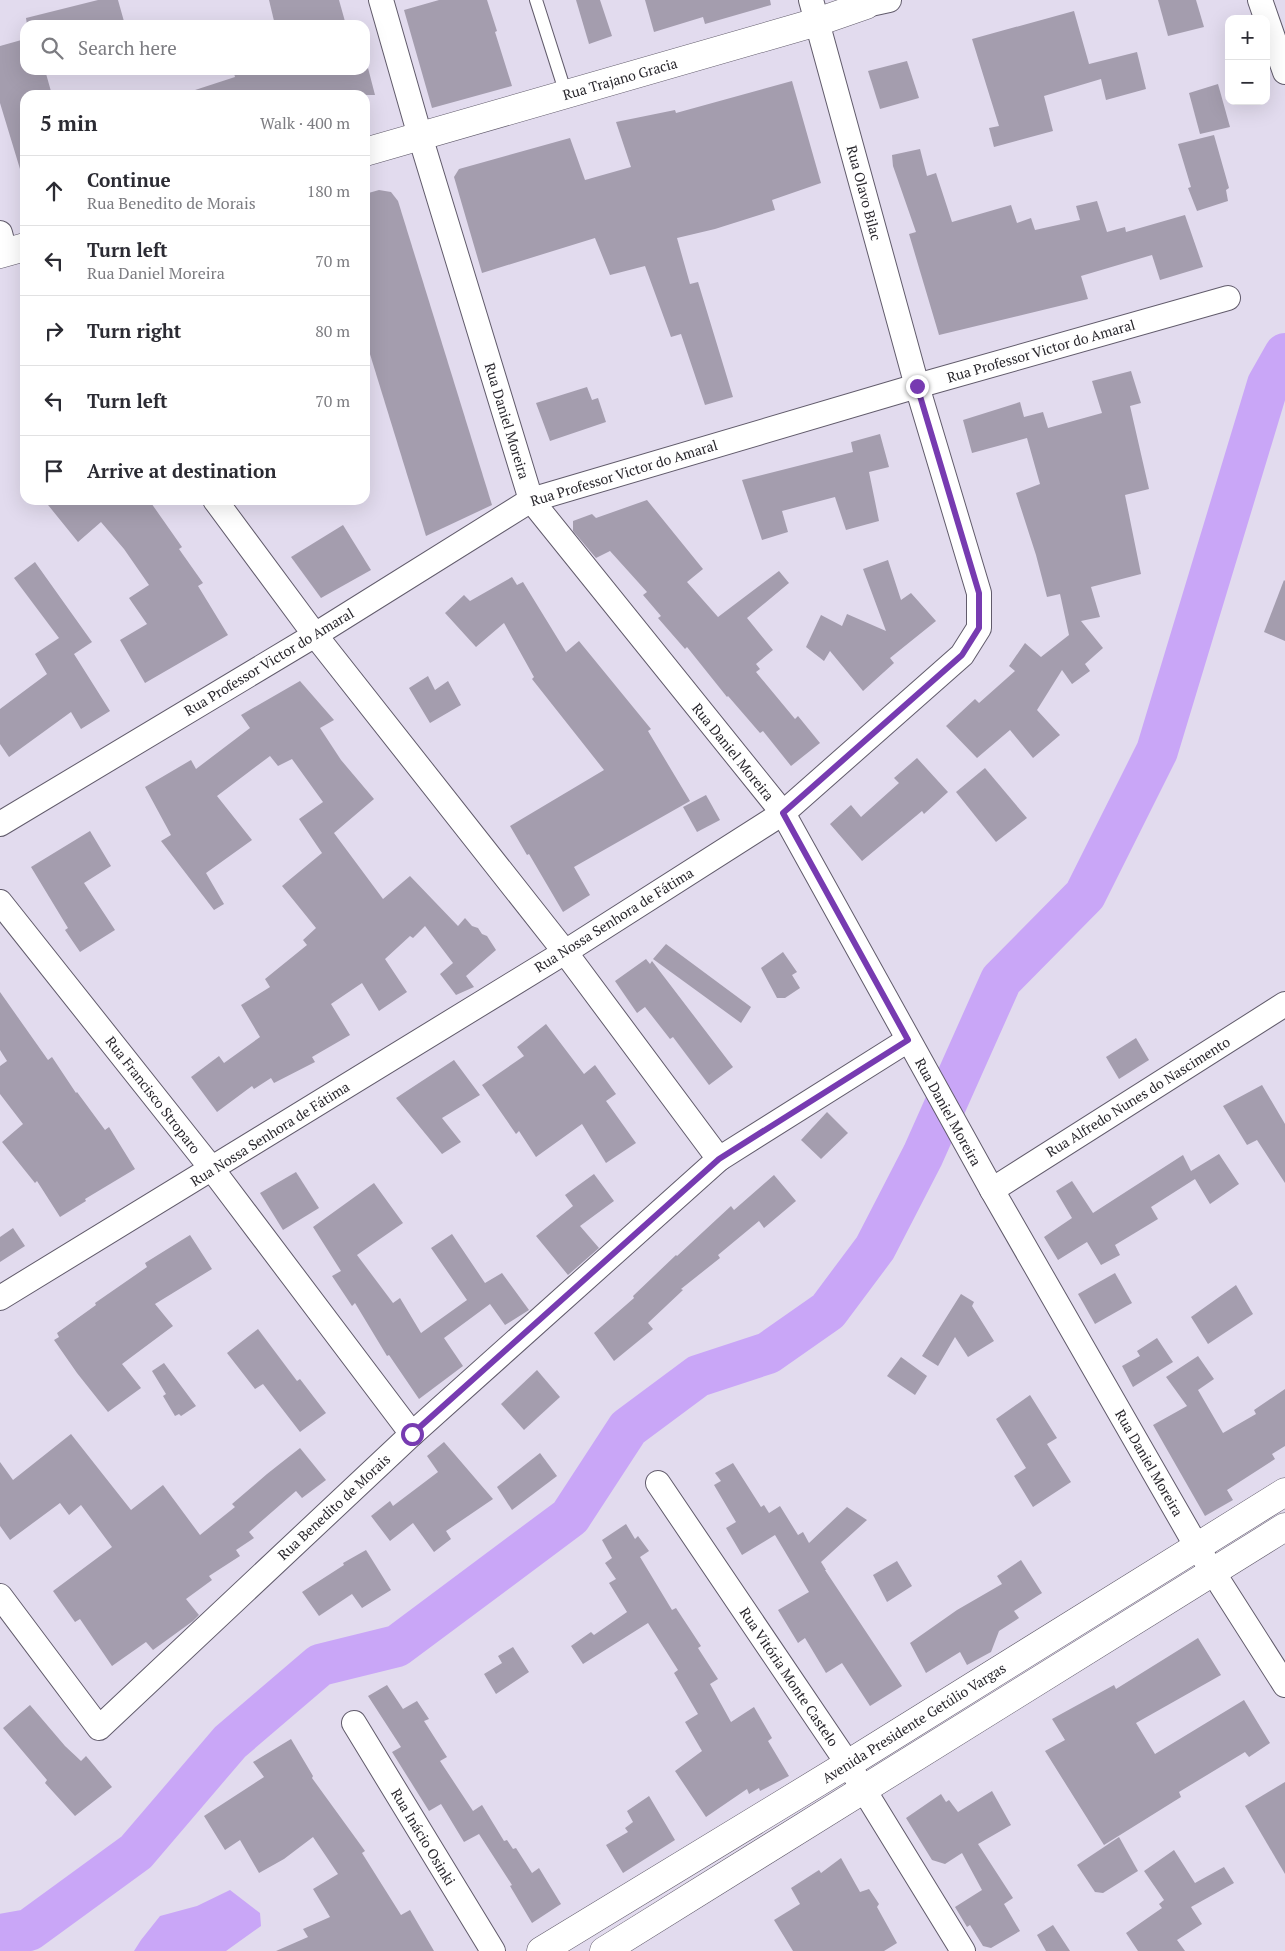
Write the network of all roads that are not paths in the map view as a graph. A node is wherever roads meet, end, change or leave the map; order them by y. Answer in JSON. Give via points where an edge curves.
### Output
{"nodes":[{"id":1,"x":381,"y":0,"type":"edge"},
{"id":2,"x":536,"y":0,"type":"edge"},
{"id":3,"x":1260,"y":0,"type":"edge"},
{"id":4,"x":876,"y":2,"type":"edge"},
{"id":5,"x":814,"y":11,"type":"edge"},
{"id":6,"x":1285,"y":72,"type":"edge"},
{"id":7,"x":566,"y":94,"type":"junction"},
{"id":8,"x":420,"y":136,"type":"junction"},
{"id":9,"x":370,"y":151,"type":"edge"},
{"id":10,"x":1228,"y":298,"type":"dead end"},
{"id":11,"x":917,"y":386,"type":"junction"},
{"id":12,"x":531,"y":500,"type":"junction"},
{"id":13,"x":220,"y":505,"type":"edge"},
{"id":14,"x":315,"y":635,"type":"junction"},
{"id":15,"x":783,"y":813,"type":"junction"},
{"id":16,"x":0,"y":824,"type":"edge"},
{"id":17,"x":0,"y":902,"type":"edge"},
{"id":18,"x":565,"y":952,"type":"junction"},
{"id":19,"x":1285,"y":1004,"type":"edge"},
{"id":20,"x":908,"y":1040,"type":"junction"},
{"id":21,"x":719,"y":1159,"type":"junction"},
{"id":22,"x":212,"y":1169,"type":"junction"},
{"id":23,"x":992,"y":1190,"type":"junction"},
{"id":24,"x":0,"y":1298,"type":"edge"},
{"id":25,"x":412,"y":1434,"type":"junction"},
{"id":26,"x":658,"y":1483,"type":"dead end"},
{"id":27,"x":1285,"y":1492,"type":"edge"},
{"id":28,"x":1285,"y":1527,"type":"edge"},
{"id":29,"x":1197,"y":1547,"type":"junction"},
{"id":30,"x":1214,"y":1572,"type":"junction"},
{"id":31,"x":0,"y":1596,"type":"edge"},
{"id":32,"x":1285,"y":1685,"type":"edge"},
{"id":33,"x":354,"y":1723,"type":"dead end"},
{"id":34,"x":848,"y":1764,"type":"junction"},
{"id":35,"x":863,"y":1789,"type":"junction"},
{"id":36,"x":493,"y":1951,"type":"edge"},
{"id":37,"x":541,"y":1951,"type":"edge"},
{"id":38,"x":604,"y":1951,"type":"edge"},
{"id":39,"x":963,"y":1951,"type":"edge"}],
"edges":[{"from":1,"to":8,"type":"street","name":"Rua Daniel Moreira"},
{"from":2,"to":7,"type":"lane"},
{"from":3,"to":6,"type":"street"},
{"from":4,"to":5,"type":"main road","name":"Rua Trajano Gracia"},
{"from":5,"to":7,"type":"main road","name":"Rua Trajano Gracia"},
{"from":5,"to":11,"type":"street","name":"Rua Olavo Bilac"},
{"from":7,"to":8,"type":"main road","name":"Rua Trajano Gracia"},
{"from":8,"to":9,"type":"main road","name":"Rua Trajano Gracia"},
{"from":8,"to":12,"type":"street","name":"Rua Daniel Moreira"},
{"from":10,"to":11,"type":"street","name":"Rua Professor Victor do Amaral"},
{"from":11,"to":12,"type":"street","name":"Rua Professor Victor do Amaral"},
{"from":11,"to":15,"type":"street","name":"Rua Nossa Senhora de Fátima","via":[[979,593],[979,628],[962,655]]},
{"from":12,"to":14,"type":"street","name":"Rua Professor Victor do Amaral"},
{"from":12,"to":15,"type":"street","name":"Rua Daniel Moreira"},
{"from":13,"to":14,"type":"street"},
{"from":14,"to":16,"type":"street","name":"Rua Professor Victor do Amaral"},
{"from":14,"to":18,"type":"street"},
{"from":15,"to":18,"type":"street","name":"Rua Nossa Senhora de Fátima"},
{"from":15,"to":20,"type":"street","name":"Rua Daniel Moreira"},
{"from":17,"to":22,"type":"street","name":"Rua Francisco Stroparo"},
{"from":18,"to":21,"type":"street"},
{"from":18,"to":22,"type":"street","name":"Rua Nossa Senhora de Fátima"},
{"from":19,"to":23,"type":"street","name":"Rua Alfredo Nunes do Nascimento"},
{"from":20,"to":21,"type":"street","name":"Rua Benedito de Morais"},
{"from":20,"to":23,"type":"street","name":"Rua Daniel Moreira"},
{"from":21,"to":25,"type":"street","name":"Rua Benedito de Morais"},
{"from":22,"to":24,"type":"street","name":"Rua Nossa Senhora de Fátima"},
{"from":22,"to":25,"type":"street","name":"Rua Francisco Stroparo"},
{"from":23,"to":29,"type":"street","name":"Rua Daniel Moreira"},
{"from":25,"to":31,"type":"street","name":"Rua Benedito de Morais","via":[[99,1728]]},
{"from":26,"to":34,"type":"street","name":"Rua Vitória Monte Castelo"},
{"from":27,"to":29,"type":"main road","name":"Avenida Presidente Getúlio Vargas"},
{"from":28,"to":30,"type":"main road","name":"Avenida Presidente Getúlio Vargas"},
{"from":29,"to":30,"type":"street","name":"Rua Daniel Moreira"},
{"from":29,"to":34,"type":"main road","name":"Avenida Presidente Getúlio Vargas"},
{"from":30,"to":32,"type":"street","name":"Rua Daniel Moreira"},
{"from":30,"to":35,"type":"main road","name":"Avenida Presidente Getúlio Vargas"},
{"from":33,"to":36,"type":"street","name":"Rua Inácio Osinki"},
{"from":34,"to":35,"type":"street","name":"Rua Vitória Monte Castelo"},
{"from":34,"to":37,"type":"main road","name":"Avenida Presidente Getúlio Vargas"},
{"from":35,"to":38,"type":"main road","name":"Avenida Presidente Getúlio Vargas"},
{"from":35,"to":39,"type":"street","name":"Rua Vitória Monte Castelo"}]}
